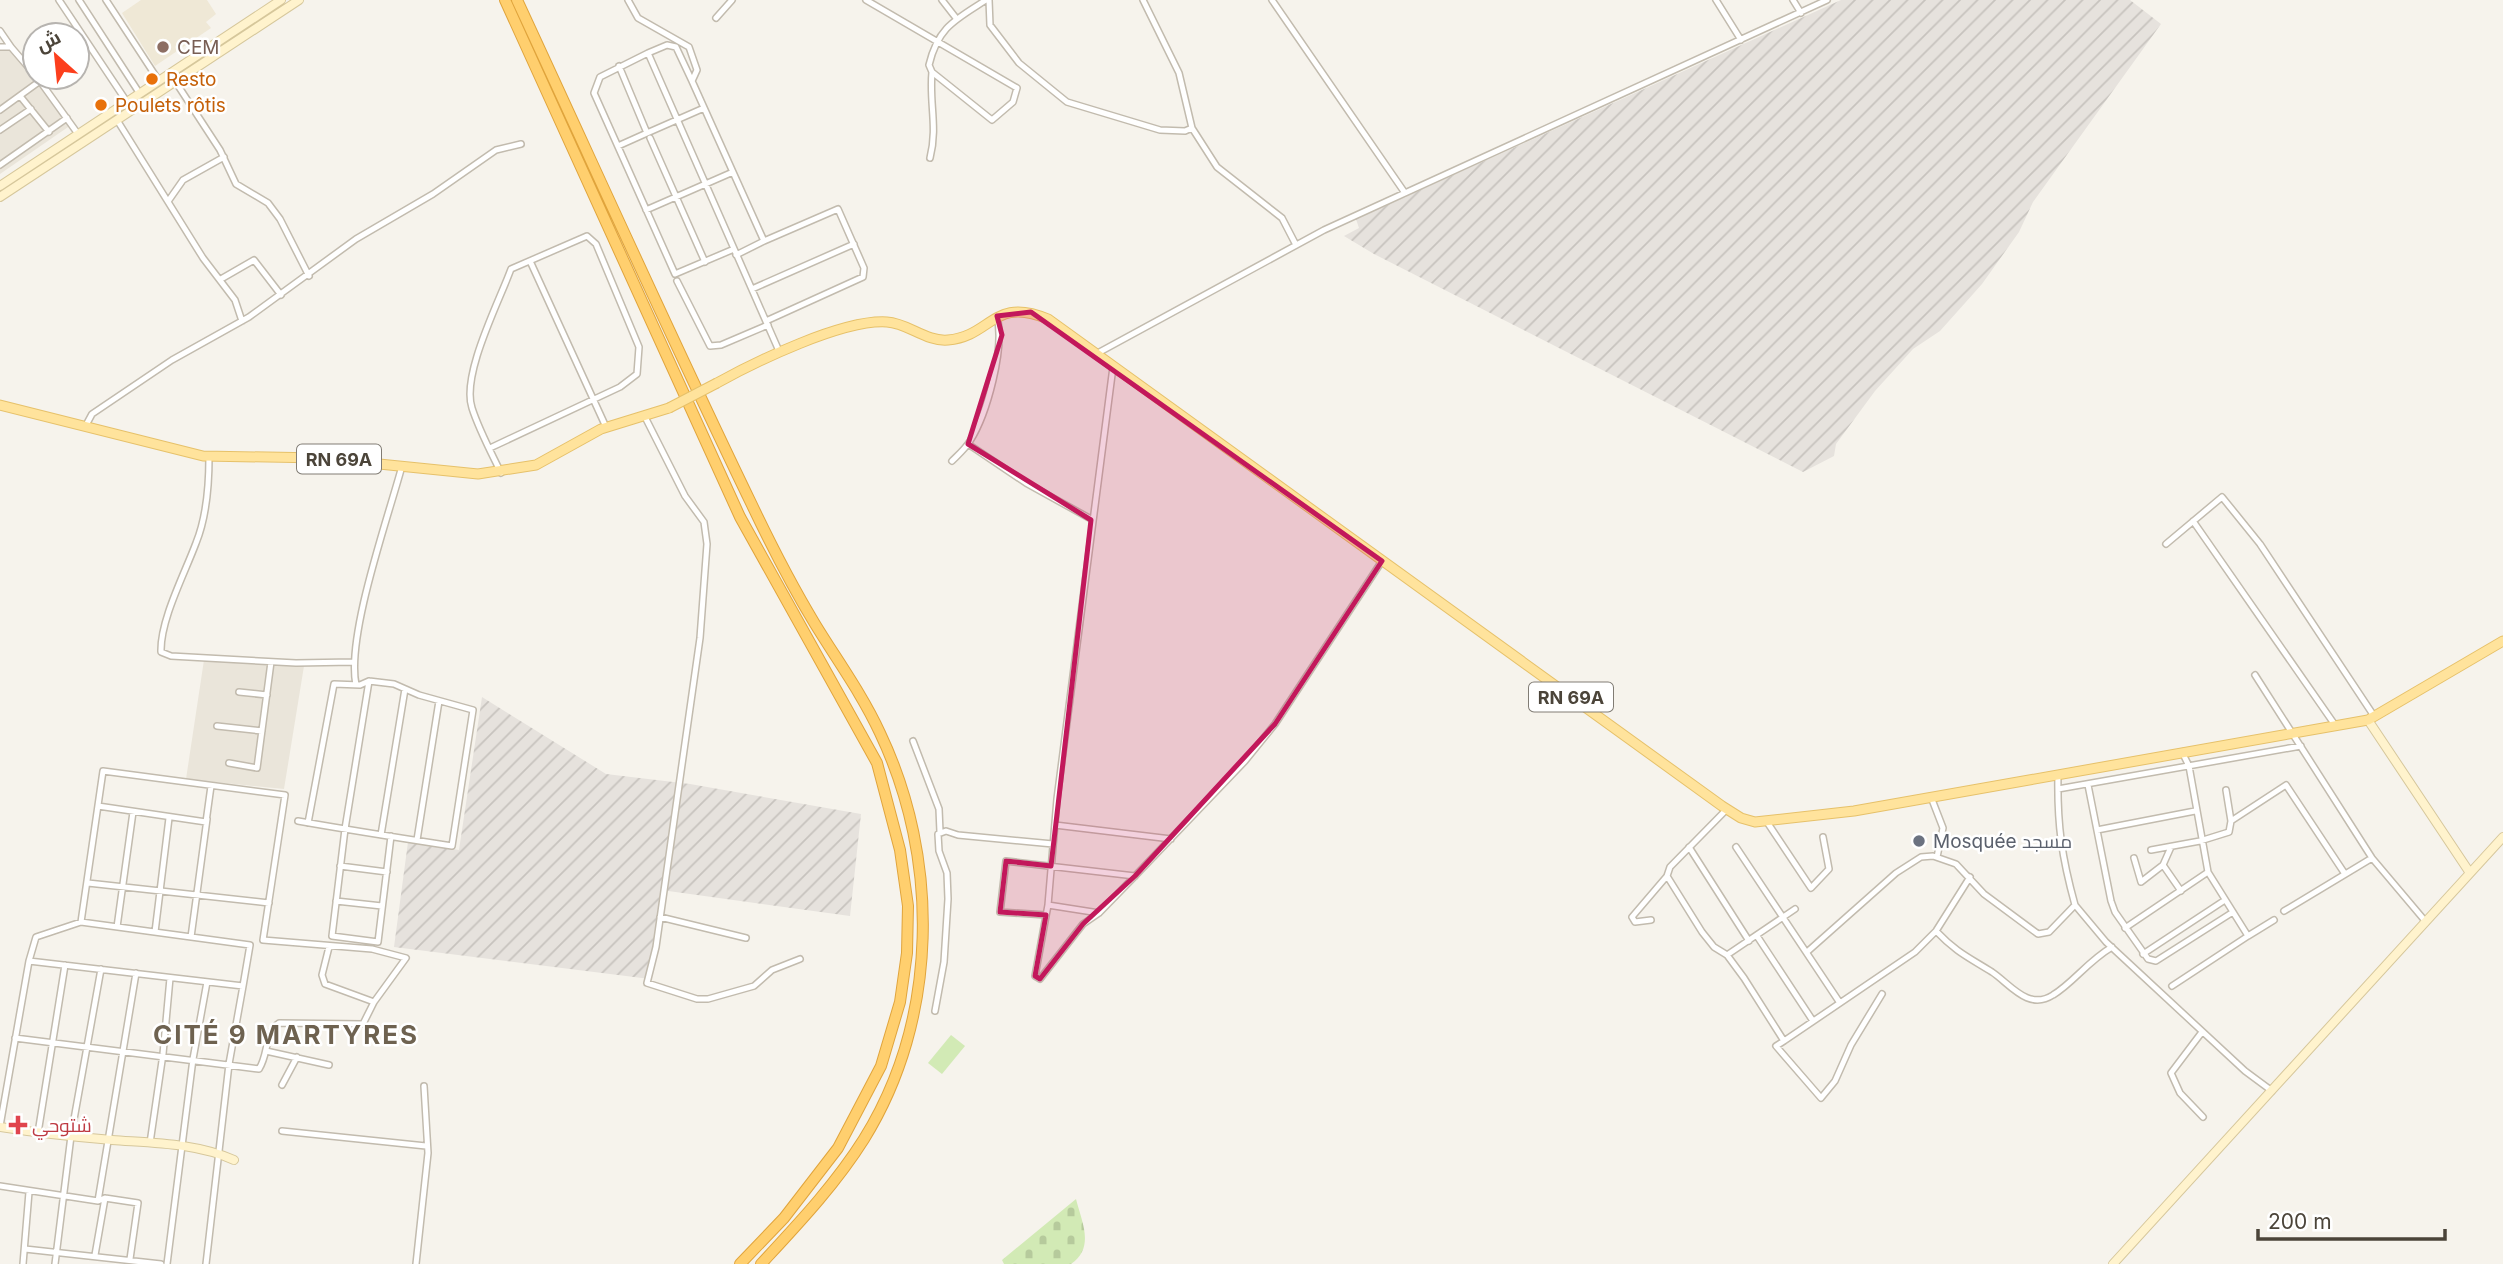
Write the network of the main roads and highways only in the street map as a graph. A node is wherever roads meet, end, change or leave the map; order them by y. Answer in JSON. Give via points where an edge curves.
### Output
{"nodes":[{"id":1,"x":281,"y":0,"type":"edge"},
{"id":2,"x":299,"y":0,"type":"edge"},
{"id":3,"x":505,"y":0,"type":"edge"},
{"id":4,"x":517,"y":0,"type":"edge"},
{"id":5,"x":0,"y":186,"type":"edge"},
{"id":6,"x":0,"y":197,"type":"edge"},
{"id":7,"x":0,"y":405,"type":"edge"},
{"id":8,"x":2503,"y":641,"type":"edge"},
{"id":9,"x":2371,"y":718,"type":"junction"},
{"id":10,"x":2503,"y":837,"type":"edge"},
{"id":11,"x":2470,"y":873,"type":"junction"},
{"id":12,"x":0,"y":1126,"type":"edge"},
{"id":13,"x":234,"y":1160,"type":"dead end"},
{"id":14,"x":740,"y":1264,"type":"edge"},
{"id":15,"x":761,"y":1264,"type":"edge"},
{"id":16,"x":2113,"y":1264,"type":"edge"}],
"edges":[{"from":1,"to":5,"type":"main road"},
{"from":2,"to":6,"type":"main road"},
{"from":3,"to":14,"type":"highway","via":[[740,517],[877,763],[902,858],[907,953],[900,1002],[881,1066],[838,1148],[784,1218]]},
{"from":4,"to":15,"type":"highway","via":[[753,508],[880,733],[904,792],[916,844],[923,896],[920,975],[895,1072],[881,1107],[842,1172]]},
{"from":7,"to":9,"type":"main road","number":"RN 69A","bridge":true,"via":[[209,457],[320,458],[501,473],[536,465],[606,428],[670,408],[779,351],[873,322],[890,322],[932,338],[958,338],[997,316],[1031,312],[1048,319],[1741,818],[1767,822],[1931,797]]},
{"from":8,"to":9,"type":"main road","number":"RN 69A"},
{"from":9,"to":11,"type":"main road"},
{"from":10,"to":11,"type":"main road"},
{"from":11,"to":16,"type":"main road"},
{"from":12,"to":13,"type":"main road","via":[[181,1147]]}]}
